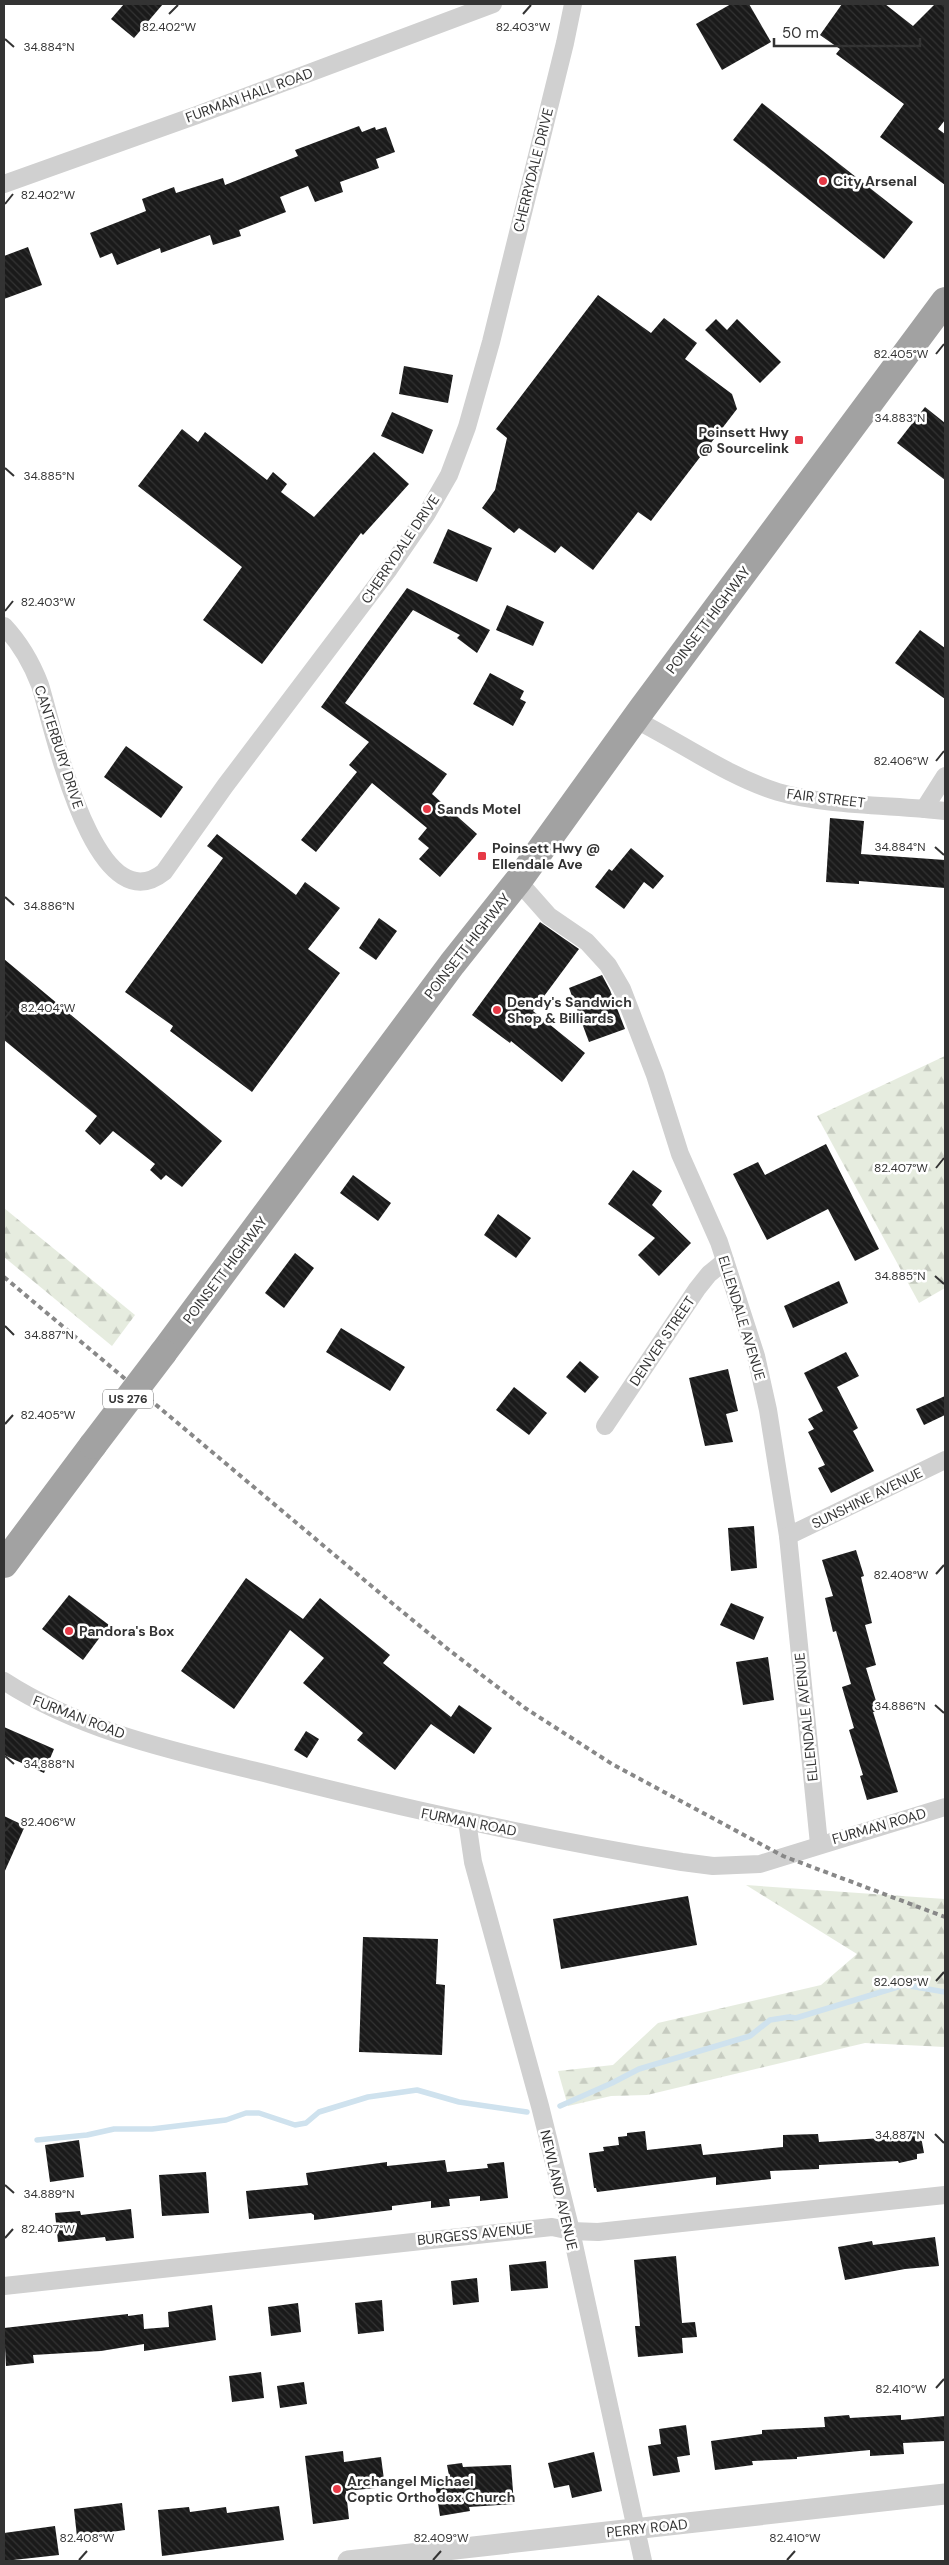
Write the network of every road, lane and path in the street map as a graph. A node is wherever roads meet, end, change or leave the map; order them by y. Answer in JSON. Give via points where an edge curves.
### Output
{"nodes":[{"id":1,"x":493,"y":4,"type":"edge"},
{"id":2,"x":573,"y":4,"type":"edge"},
{"id":3,"x":4,"y":184,"type":"edge"},
{"id":4,"x":945,"y":301,"type":"edge"},
{"id":5,"x":4,"y":626,"type":"edge"},
{"id":6,"x":634,"y":719,"type":"junction"},
{"id":7,"x":945,"y":776,"type":"edge"},
{"id":8,"x":924,"y":808,"type":"junction"},
{"id":9,"x":945,"y":811,"type":"edge"},
{"id":10,"x":518,"y":880,"type":"junction"},
{"id":11,"x":140,"y":881,"type":"joint"},
{"id":12,"x":725,"y":1261,"type":"junction"},
{"id":13,"x":605,"y":1426,"type":"dead end"},
{"id":14,"x":945,"y":1460,"type":"edge"},
{"id":15,"x":37,"y":1519,"type":"junction"},
{"id":16,"x":788,"y":1536,"type":"junction"},
{"id":17,"x":4,"y":1540,"type":"edge"},
{"id":18,"x":4,"y":1564,"type":"edge"},
{"id":19,"x":4,"y":1681,"type":"edge"},
{"id":20,"x":945,"y":1807,"type":"edge"},
{"id":21,"x":467,"y":1821,"type":"junction"},
{"id":22,"x":819,"y":1844,"type":"junction"},
{"id":23,"x":945,"y":2195,"type":"edge"},
{"id":24,"x":570,"y":2232,"type":"junction"},
{"id":25,"x":4,"y":2286,"type":"edge"},
{"id":26,"x":945,"y":2494,"type":"edge"},
{"id":27,"x":636,"y":2529,"type":"junction"},
{"id":28,"x":348,"y":2561,"type":"edge"},
{"id":29,"x":643,"y":2561,"type":"edge"}],
"edges":[{"from":1,"to":3,"type":"street","name":"FURMAN HALL ROAD"},
{"from":2,"to":11,"type":"street","name":"CHERRYDALE DRIVE","via":[[491,342],[467,427],[448,475],[426,516],[164,872]]},
{"from":4,"to":6,"type":"highway","name":"POINSETT HIGHWAY","number":"US 276"},
{"from":5,"to":11,"type":"street","name":"CANTERBURY DRIVE","via":[[24,653],[39,683],[70,791],[94,842],[122,875]]},
{"from":6,"to":8,"type":"street","name":"FAIR STREET","via":[[776,791],[814,799]]},
{"from":6,"to":10,"type":"highway","name":"POINSETT HIGHWAY","number":"US 276"},
{"from":7,"to":8,"type":"street"},
{"from":8,"to":9,"type":"street","name":"FAIR STREET"},
{"from":10,"to":12,"type":"street","name":"ELLENDALE AVENUE","via":[[549,916],[587,942],[608,965],[622,989],[655,1075],[680,1154]]},
{"from":10,"to":15,"type":"highway","name":"POINSETT HIGHWAY","number":"US 276","bridge":true},
{"from":12,"to":13,"type":"street","name":"DENVER STREET","via":[[697,1289]]},
{"from":12,"to":16,"type":"street","name":"ELLENDALE AVENUE","via":[[756,1356]]},
{"from":14,"to":16,"type":"street","name":"SUNSHINE AVENUE"},
{"from":15,"to":17,"type":"highway"},
{"from":15,"to":18,"type":"highway","name":"POINSETT HIGHWAY","number":"US 276"},
{"from":16,"to":22,"type":"street","name":"ELLENDALE AVENUE"},
{"from":19,"to":21,"type":"street","name":"FURMAN ROAD","via":[[30,1698],[98,1727],[324,1790]]},
{"from":20,"to":22,"type":"street","name":"FURMAN ROAD"},
{"from":21,"to":22,"type":"street","name":"FURMAN ROAD","via":[[633,1854],[713,1866],[760,1864]]},
{"from":21,"to":24,"type":"street","name":"NEWLAND AVENUE","via":[[473,1862],[540,2106]]},
{"from":23,"to":24,"type":"street","name":"BURGESS AVENUE","via":[[598,2232]]},
{"from":24,"to":25,"type":"street","name":"BURGESS AVENUE","via":[[552,2226]]},
{"from":24,"to":27,"type":"street","name":"NEWLAND AVENUE"},
{"from":26,"to":27,"type":"street","name":"PERRY ROAD"},
{"from":27,"to":28,"type":"street","name":"PERRY ROAD"},
{"from":27,"to":29,"type":"street","name":"NEWLAND AVENUE"}]}
